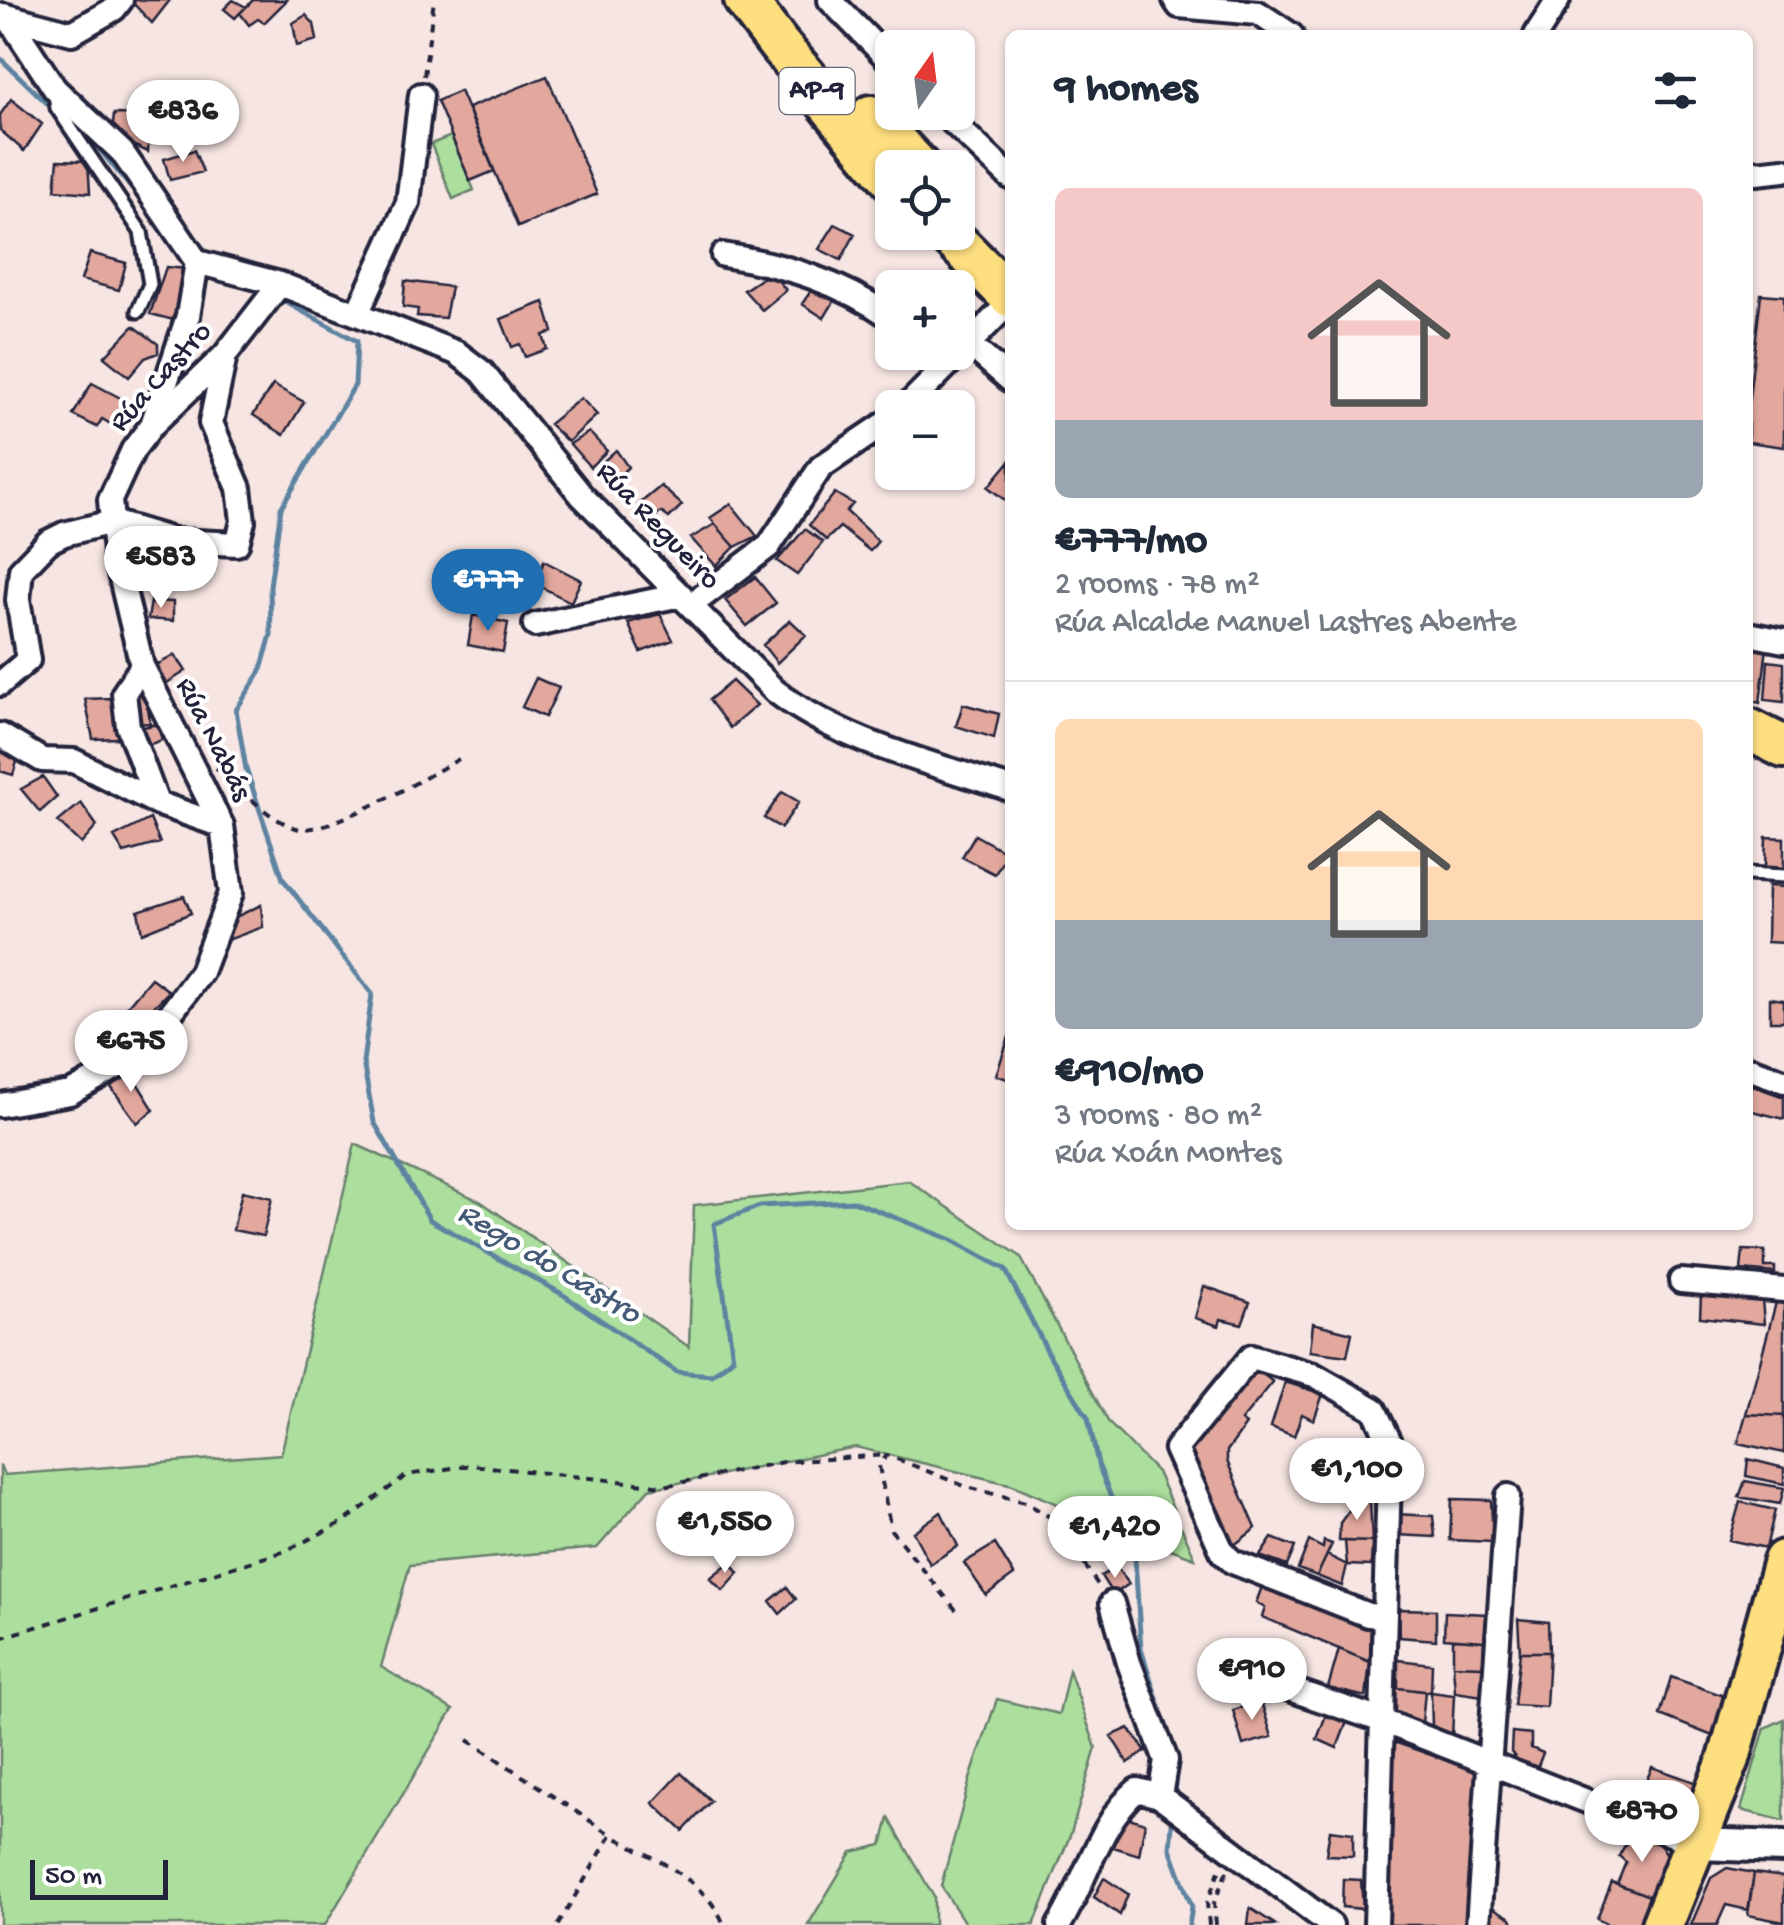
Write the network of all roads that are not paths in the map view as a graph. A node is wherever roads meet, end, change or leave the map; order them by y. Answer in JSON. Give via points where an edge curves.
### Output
{"nodes":[{"id":1,"x":121,"y":0,"type":"edge"},
{"id":2,"x":746,"y":0,"type":"edge"},
{"id":3,"x":776,"y":0,"type":"edge"},
{"id":4,"x":830,"y":0,"type":"edge"},
{"id":5,"x":1175,"y":0,"type":"edge"},
{"id":6,"x":1558,"y":0,"type":"edge"},
{"id":7,"x":4,"y":16,"type":"edge"},
{"id":8,"x":1284,"y":30,"type":"edge"},
{"id":9,"x":1539,"y":30,"type":"edge"},
{"id":10,"x":875,"y":46,"type":"edge"},
{"id":11,"x":55,"y":89,"type":"junction"},
{"id":12,"x":421,"y":95,"type":"road end"},
{"id":13,"x":961,"y":130,"type":"edge"},
{"id":14,"x":903,"y":150,"type":"edge"},
{"id":15,"x":875,"y":160,"type":"edge"},
{"id":16,"x":1784,"y":170,"type":"edge"},
{"id":17,"x":1005,"y":171,"type":"edge"},
{"id":18,"x":1753,"y":171,"type":"edge"},
{"id":19,"x":975,"y":223,"type":"edge"},
{"id":20,"x":963,"y":250,"type":"edge"},
{"id":21,"x":1005,"y":252,"type":"edge"},
{"id":22,"x":723,"y":255,"type":"dead end"},
{"id":23,"x":197,"y":262,"type":"junction"},
{"id":24,"x":280,"y":284,"type":"junction"},
{"id":25,"x":1005,"y":294,"type":"edge"},
{"id":26,"x":1005,"y":304,"type":"edge"},
{"id":27,"x":875,"y":306,"type":"edge"},
{"id":28,"x":138,"y":310,"type":"dead end"},
{"id":29,"x":358,"y":314,"type":"junction"},
{"id":30,"x":975,"y":334,"type":"edge"},
{"id":31,"x":226,"y":355,"type":"junction"},
{"id":32,"x":975,"y":357,"type":"edge"},
{"id":33,"x":940,"y":370,"type":"edge"},
{"id":34,"x":1005,"y":377,"type":"edge"},
{"id":35,"x":921,"y":390,"type":"edge"},
{"id":36,"x":152,"y":426,"type":"junction"},
{"id":37,"x":875,"y":430,"type":"edge"},
{"id":38,"x":112,"y":522,"type":"junction"},
{"id":39,"x":686,"y":600,"type":"junction"},
{"id":40,"x":536,"y":625,"type":"dead end"},
{"id":41,"x":1753,"y":635,"type":"edge"},
{"id":42,"x":1784,"y":641,"type":"edge"},
{"id":43,"x":142,"y":666,"type":"junction"},
{"id":44,"x":0,"y":684,"type":"edge"},
{"id":45,"x":1753,"y":732,"type":"edge"},
{"id":46,"x":0,"y":735,"type":"edge"},
{"id":47,"x":1784,"y":747,"type":"edge"},
{"id":48,"x":1753,"y":759,"type":"edge"},
{"id":49,"x":1784,"y":774,"type":"edge"},
{"id":50,"x":1005,"y":787,"type":"edge"},
{"id":51,"x":157,"y":803,"type":"junction"},
{"id":52,"x":222,"y":826,"type":"junction"},
{"id":53,"x":1753,"y":874,"type":"edge"},
{"id":54,"x":1784,"y":876,"type":"edge"},
{"id":55,"x":1753,"y":1070,"type":"edge"},
{"id":56,"x":1784,"y":1081,"type":"edge"},
{"id":57,"x":0,"y":1105,"type":"edge"},
{"id":58,"x":1681,"y":1281,"type":"dead end"},
{"id":59,"x":1784,"y":1290,"type":"edge"},
{"id":60,"x":1508,"y":1496,"type":"dead end"},
{"id":61,"x":1784,"y":1561,"type":"edge"},
{"id":62,"x":1112,"y":1605,"type":"road end"},
{"id":63,"x":1383,"y":1616,"type":"junction"},
{"id":64,"x":1287,"y":1688,"type":"dead end"},
{"id":65,"x":1380,"y":1720,"type":"junction"},
{"id":66,"x":1492,"y":1763,"type":"junction"},
{"id":67,"x":1160,"y":1796,"type":"junction"},
{"id":68,"x":1696,"y":1844,"type":"junction"},
{"id":69,"x":1784,"y":1847,"type":"edge"},
{"id":70,"x":1059,"y":1925,"type":"edge"},
{"id":71,"x":1331,"y":1925,"type":"edge"},
{"id":72,"x":1376,"y":1925,"type":"edge"},
{"id":73,"x":1478,"y":1925,"type":"edge"},
{"id":74,"x":1662,"y":1925,"type":"edge"}],
"edges":[{"from":1,"to":7,"type":"street","via":[[72,33]]},
{"from":2,"to":15,"type":"highway","number":"AP-9"},
{"from":3,"to":14,"type":"highway","number":"AP-9"},
{"from":4,"to":10,"type":"street"},
{"from":5,"to":8,"type":"street","via":[[1179,6],[1258,13]]},
{"from":6,"to":9,"type":"street"},
{"from":7,"to":11,"type":"street"},
{"from":11,"to":23,"type":"street","via":[[122,152]]},
{"from":11,"to":28,"type":"lane","via":[[58,108],[141,232],[150,284]]},
{"from":12,"to":29,"type":"street","via":[[408,203]]},
{"from":13,"to":17,"type":"street"},
{"from":16,"to":18,"type":"street"},
{"from":19,"to":21,"type":"highway"},
{"from":20,"to":25,"type":"highway"},
{"from":22,"to":27,"type":"street","via":[[776,263]]},
{"from":23,"to":24,"type":"street","name":"Rúa Regueiro"},
{"from":23,"to":36,"type":"street","via":[[188,316]]},
{"from":24,"to":29,"type":"street","name":"Rúa Regueiro"},
{"from":24,"to":31,"type":"street","name":"Rúa Castro"},
{"from":26,"to":30,"type":"street"},
{"from":29,"to":39,"type":"street","name":"Rúa Regueiro","via":[[457,353],[482,372],[582,496]]},
{"from":31,"to":36,"type":"street","name":"Rúa Castro"},
{"from":31,"to":38,"type":"street","via":[[211,423],[239,488],[243,521],[237,544],[176,542]]},
{"from":32,"to":34,"type":"street"},
{"from":33,"to":35,"type":"street"},
{"from":36,"to":38,"type":"street","name":"Rúa Castro","via":[[132,450],[110,500]]},
{"from":37,"to":39,"type":"street","via":[[821,467],[770,546]]},
{"from":38,"to":43,"type":"street","name":"Rúa Nabás"},
{"from":38,"to":44,"type":"street","via":[[48,542],[21,570],[18,600],[28,660]]},
{"from":39,"to":40,"type":"street"},
{"from":39,"to":50,"type":"street","name":"Rúa Regueiro","via":[[803,712],[866,741]]},
{"from":41,"to":42,"type":"street"},
{"from":43,"to":51,"type":"street","via":[[124,693],[128,726]]},
{"from":43,"to":52,"type":"street","name":"Rúa Nabás"},
{"from":45,"to":47,"type":"highway"},
{"from":46,"to":51,"type":"street","via":[[42,760],[74,761]]},
{"from":48,"to":49,"type":"highway"},
{"from":51,"to":52,"type":"street"},
{"from":52,"to":57,"type":"street","name":"Rúa Nabás","via":[[231,893],[202,972],[165,1021],[124,1063],[70,1092]]},
{"from":53,"to":54,"type":"lane"},
{"from":55,"to":56,"type":"street"},
{"from":58,"to":59,"type":"street"},
{"from":60,"to":66,"type":"street"},
{"from":61,"to":68,"type":"highway","via":[[1738,1730]]},
{"from":62,"to":67,"type":"street","via":[[1166,1760]]},
{"from":63,"to":63,"type":"street","via":[[1390,1442],[1374,1410],[1314,1375],[1251,1357],[1176,1449],[1223,1553]]},
{"from":63,"to":65,"type":"street"},
{"from":64,"to":65,"type":"street"},
{"from":65,"to":66,"type":"street"},
{"from":65,"to":72,"type":"street"},
{"from":66,"to":68,"type":"street"},
{"from":66,"to":73,"type":"street"},
{"from":67,"to":70,"type":"street","via":[[1137,1790],[1116,1808]]},
{"from":67,"to":71,"type":"street"},
{"from":68,"to":69,"type":"street"},
{"from":68,"to":74,"type":"highway"}]}
